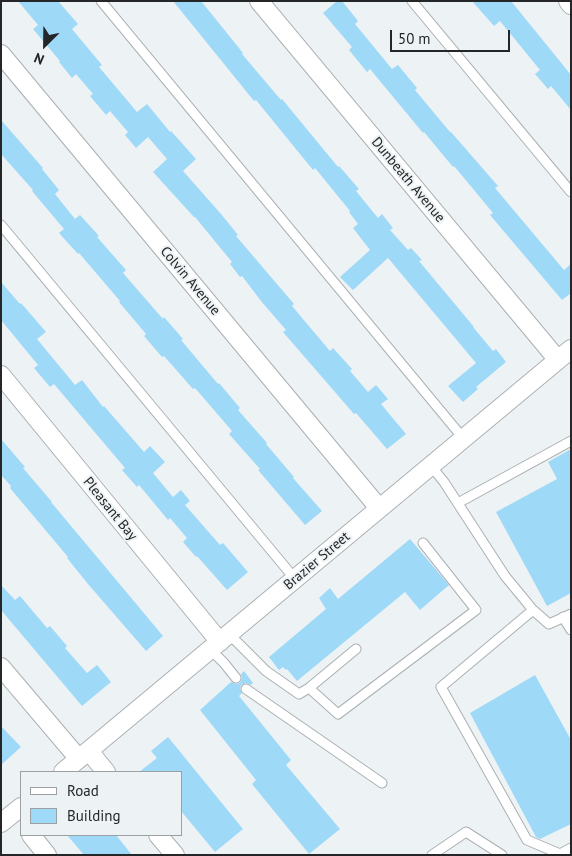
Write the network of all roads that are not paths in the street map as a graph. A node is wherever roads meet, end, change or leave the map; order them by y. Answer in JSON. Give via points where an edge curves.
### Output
{"nodes":[{"id":1,"x":101,"y":1,"type":"edge"},
{"id":2,"x":259,"y":1,"type":"edge"},
{"id":3,"x":412,"y":1,"type":"edge"},
{"id":4,"x":568,"y":1,"type":"edge"},
{"id":5,"x":571,"y":4,"type":"edge"},
{"id":6,"x":1,"y":54,"type":"edge"},
{"id":7,"x":571,"y":192,"type":"edge"},
{"id":8,"x":1,"y":225,"type":"edge"},
{"id":9,"x":564,"y":354,"type":"edge"},
{"id":10,"x":1,"y":375,"type":"edge"},
{"id":11,"x":464,"y":438,"type":"junction"},
{"id":12,"x":571,"y":441,"type":"edge"},
{"id":13,"x":430,"y":466,"type":"junction"},
{"id":14,"x":458,"y":503,"type":"junction"},
{"id":15,"x":379,"y":508,"type":"junction"},
{"id":16,"x":423,"y":543,"type":"dead end"},
{"id":17,"x":295,"y":579,"type":"junction"},
{"id":18,"x":533,"y":610,"type":"junction"},
{"id":19,"x":567,"y":615,"type":"edge"},
{"id":20,"x":571,"y":630,"type":"edge"},
{"id":21,"x":220,"y":642,"type":"junction"},
{"id":22,"x":356,"y":649,"type":"dead end"},
{"id":23,"x":1,"y":667,"type":"edge"},
{"id":24,"x":236,"y":678,"type":"dead end"},
{"id":25,"x":309,"y":688,"type":"junction"},
{"id":26,"x":246,"y":689,"type":"dead end"},
{"id":27,"x":84,"y":755,"type":"junction"},
{"id":28,"x":64,"y":771,"type":"edge"},
{"id":29,"x":105,"y":771,"type":"edge"},
{"id":30,"x":382,"y":783,"type":"dead end"},
{"id":31,"x":32,"y":836,"type":"edge"},
{"id":32,"x":159,"y":836,"type":"edge"},
{"id":33,"x":571,"y":848,"type":"edge"},
{"id":34,"x":47,"y":855,"type":"edge"},
{"id":35,"x":175,"y":855,"type":"edge"},
{"id":36,"x":432,"y":855,"type":"edge"},
{"id":37,"x":502,"y":855,"type":"edge"}],
"edges":[{"from":1,"to":11,"type":"lane"},
{"from":2,"to":9,"type":"street","name":"Dunbeath Avenue"},
{"from":3,"to":7,"type":"lane"},
{"from":4,"to":5,"type":"street"},
{"from":6,"to":15,"type":"street","name":"Colvin Avenue"},
{"from":8,"to":17,"type":"lane"},
{"from":9,"to":11,"type":"street","name":"Brazier Street"},
{"from":10,"to":21,"type":"street","name":"Pleasant Bay"},
{"from":11,"to":13,"type":"street","name":"Brazier Street"},
{"from":12,"to":14,"type":"lane"},
{"from":13,"to":14,"type":"lane"},
{"from":13,"to":15,"type":"street","name":"Brazier Street"},
{"from":14,"to":18,"type":"lane","via":[[505,576]]},
{"from":15,"to":17,"type":"street","name":"Brazier Street"},
{"from":16,"to":25,"type":"lane","via":[[476,610],[338,714]]},
{"from":17,"to":21,"type":"street","name":"Brazier Street"},
{"from":18,"to":19,"type":"lane","via":[[549,624]]},
{"from":18,"to":33,"type":"lane","via":[[441,687],[527,840],[560,854]]},
{"from":19,"to":20,"type":"lane"},
{"from":21,"to":24,"type":"lane","via":[[224,663]]},
{"from":21,"to":25,"type":"lane","via":[[299,694]]},
{"from":21,"to":27,"type":"street","name":"Brazier Street"},
{"from":22,"to":25,"type":"lane"},
{"from":23,"to":27,"type":"street"},
{"from":26,"to":30,"type":"lane"},
{"from":27,"to":28,"type":"street","name":"Brazier Street"},
{"from":27,"to":29,"type":"street"},
{"from":31,"to":34,"type":"street"},
{"from":32,"to":35,"type":"street"},
{"from":36,"to":37,"type":"lane","via":[[466,832]]}]}
